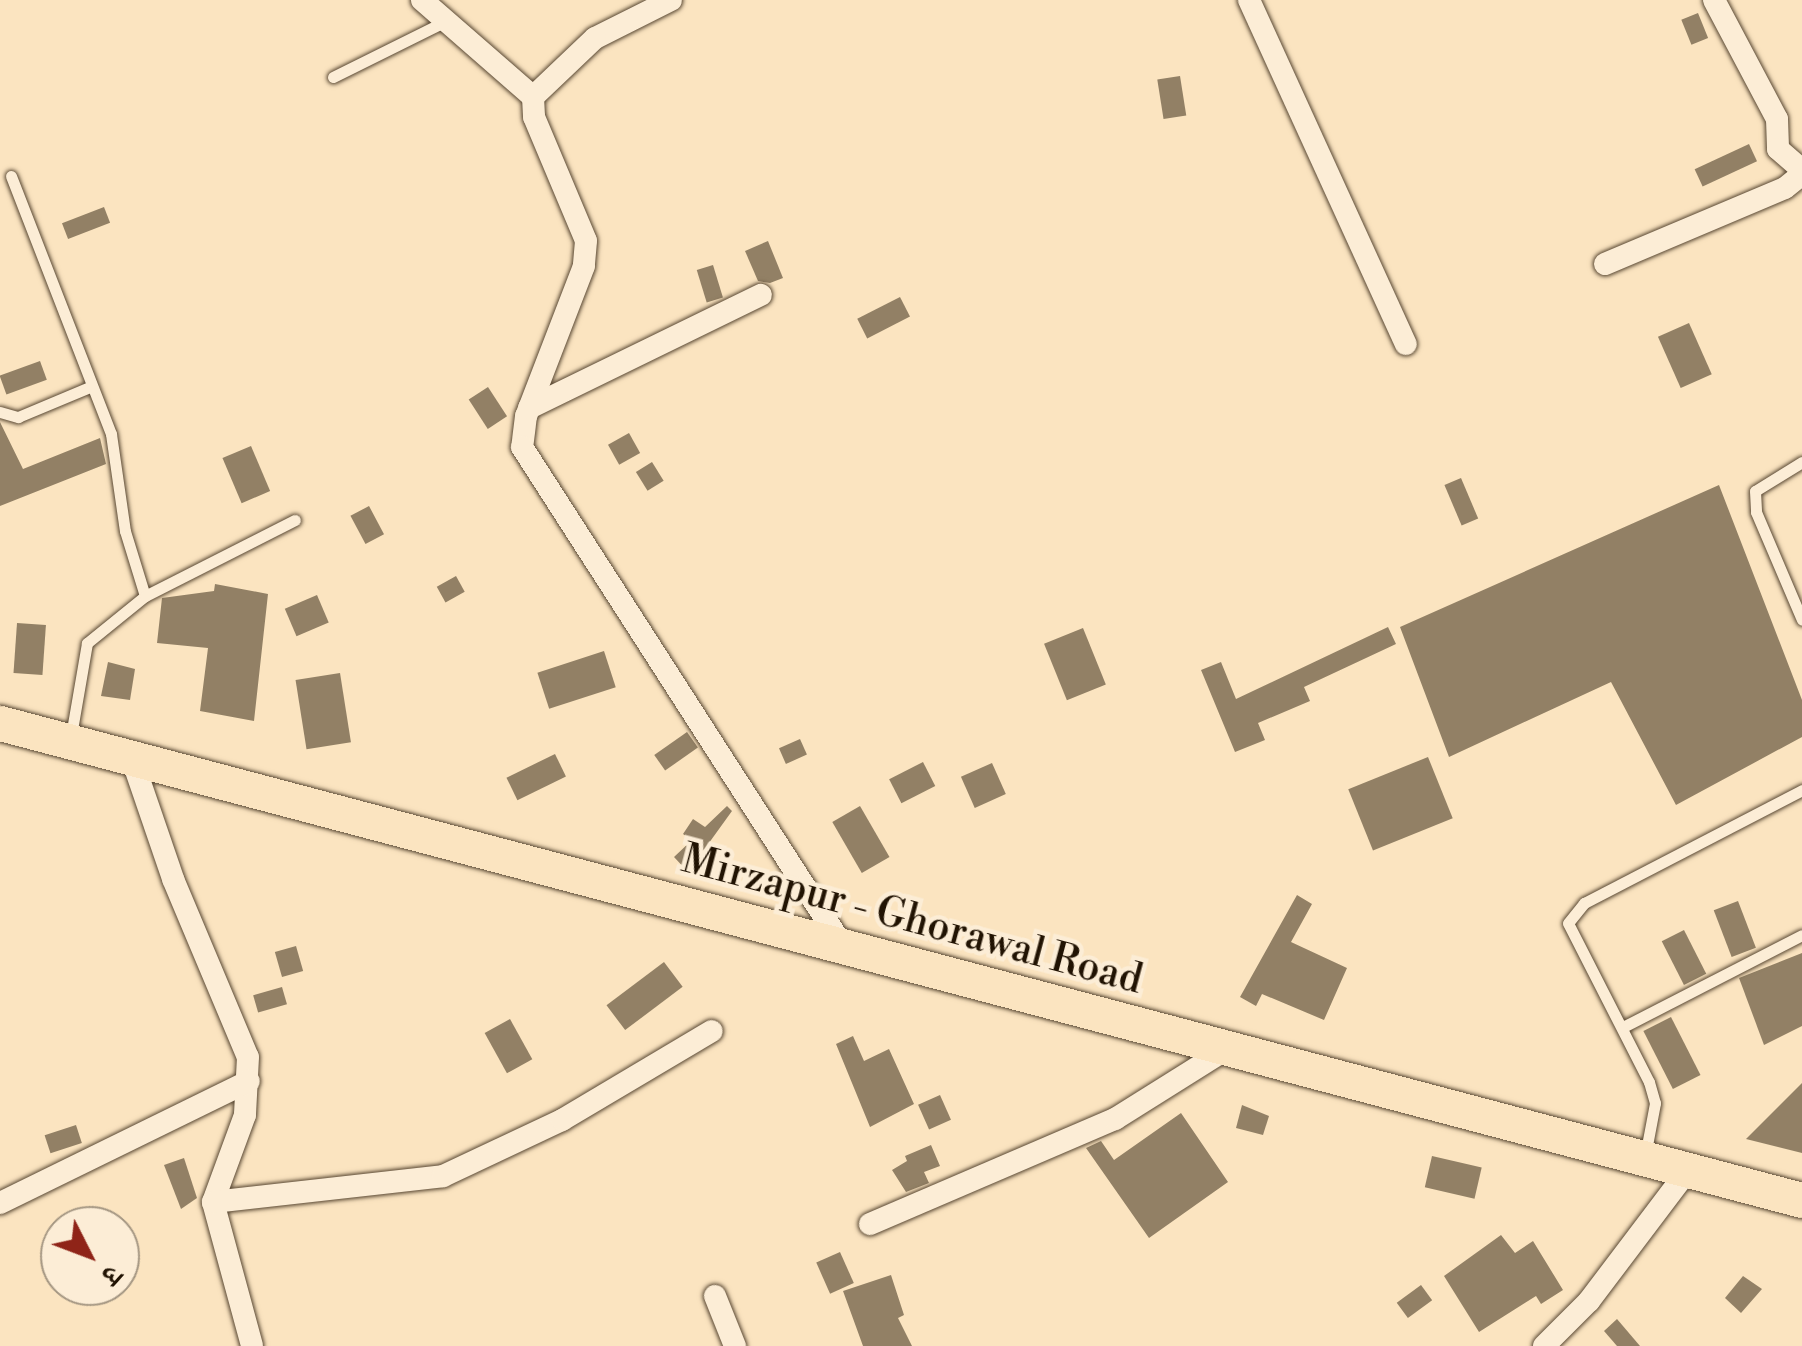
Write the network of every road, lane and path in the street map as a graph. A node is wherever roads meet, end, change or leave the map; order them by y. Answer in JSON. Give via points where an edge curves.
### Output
{"nodes":[{"id":1,"x":422,"y":0,"type":"edge"},
{"id":2,"x":671,"y":0,"type":"edge"},
{"id":3,"x":1250,"y":0,"type":"edge"},
{"id":4,"x":1714,"y":0,"type":"edge"},
{"id":5,"x":446,"y":20,"type":"junction"},
{"id":6,"x":332,"y":77,"type":"dead end"},
{"id":7,"x":533,"y":97,"type":"junction"},
{"id":8,"x":1802,"y":172,"type":"edge"},
{"id":9,"x":12,"y":176,"type":"dead end"},
{"id":10,"x":1605,"y":264,"type":"dead end"},
{"id":11,"x":761,"y":294,"type":"dead end"},
{"id":12,"x":1406,"y":344,"type":"dead end"},
{"id":13,"x":92,"y":386,"type":"junction"},
{"id":14,"x":529,"y":408,"type":"junction"},
{"id":15,"x":0,"y":412,"type":"edge"},
{"id":16,"x":1802,"y":462,"type":"edge"},
{"id":17,"x":296,"y":520,"type":"dead end"},
{"id":18,"x":145,"y":596,"type":"junction"},
{"id":19,"x":1802,"y":620,"type":"edge"},
{"id":20,"x":0,"y":723,"type":"edge"},
{"id":21,"x":70,"y":740,"type":"junction"},
{"id":22,"x":131,"y":756,"type":"junction"},
{"id":23,"x":1802,"y":790,"type":"edge"},
{"id":24,"x":1802,"y":935,"type":"edge"},
{"id":25,"x":843,"y":946,"type":"junction"},
{"id":26,"x":1623,"y":1028,"type":"junction"},
{"id":27,"x":712,"y":1031,"type":"dead end"},
{"id":28,"x":1228,"y":1048,"type":"junction"},
{"id":29,"x":249,"y":1081,"type":"junction"},
{"id":30,"x":1644,"y":1157,"type":"junction"},
{"id":31,"x":1689,"y":1169,"type":"junction"},
{"id":32,"x":1802,"y":1200,"type":"edge"},
{"id":33,"x":213,"y":1202,"type":"junction"},
{"id":34,"x":0,"y":1203,"type":"edge"},
{"id":35,"x":870,"y":1224,"type":"dead end"},
{"id":36,"x":715,"y":1296,"type":"dead end"},
{"id":37,"x":252,"y":1346,"type":"edge"},
{"id":38,"x":735,"y":1346,"type":"edge"},
{"id":39,"x":1544,"y":1346,"type":"edge"}],
"edges":[{"from":1,"to":5,"type":"street"},
{"from":2,"to":7,"type":"street","via":[[595,38]]},
{"from":3,"to":12,"type":"street"},
{"from":4,"to":8,"type":"street","via":[[1776,119],[1778,150]]},
{"from":5,"to":6,"type":"lane"},
{"from":5,"to":7,"type":"street"},
{"from":7,"to":14,"type":"street","via":[[534,117],[586,241],[584,266]]},
{"from":8,"to":10,"type":"street","via":[[1785,188]]},
{"from":9,"to":13,"type":"lane"},
{"from":11,"to":14,"type":"street"},
{"from":13,"to":15,"type":"lane","via":[[18,417]]},
{"from":13,"to":18,"type":"lane","via":[[111,434],[125,531]]},
{"from":14,"to":25,"type":"street","via":[[522,432],[528,464]]},
{"from":16,"to":19,"type":"lane","via":[[1755,491],[1756,512]]},
{"from":17,"to":18,"type":"lane"},
{"from":18,"to":21,"type":"lane","via":[[87,643]]},
{"from":20,"to":21,"type":"main road","name":"Mirzapur - Ghorawal Road"},
{"from":21,"to":22,"type":"main road","name":"Mirzapur - Ghorawal Road"},
{"from":22,"to":25,"type":"main road","name":"Mirzapur - Ghorawal Road"},
{"from":22,"to":29,"type":"street","via":[[173,879],[248,1057]]},
{"from":23,"to":26,"type":"lane","via":[[1574,914],[1568,923],[1572,937]]},
{"from":24,"to":26,"type":"lane"},
{"from":25,"to":28,"type":"main road","name":"Mirzapur - Ghorawal Road"},
{"from":26,"to":30,"type":"lane","via":[[1655,1104]]},
{"from":27,"to":33,"type":"street","via":[[562,1120],[444,1176]]},
{"from":28,"to":30,"type":"main road","name":"Mirzapur - Ghorawal Road"},
{"from":28,"to":35,"type":"street","via":[[1115,1119]]},
{"from":29,"to":33,"type":"street","via":[[245,1115]]},
{"from":29,"to":34,"type":"street"},
{"from":30,"to":31,"type":"main road","name":"Mirzapur - Ghorawal Road"},
{"from":31,"to":32,"type":"main road","name":"Mirzapur - Ghorawal Road"},
{"from":31,"to":39,"type":"street","via":[[1589,1301]]},
{"from":33,"to":37,"type":"street"},
{"from":36,"to":38,"type":"street"}]}
